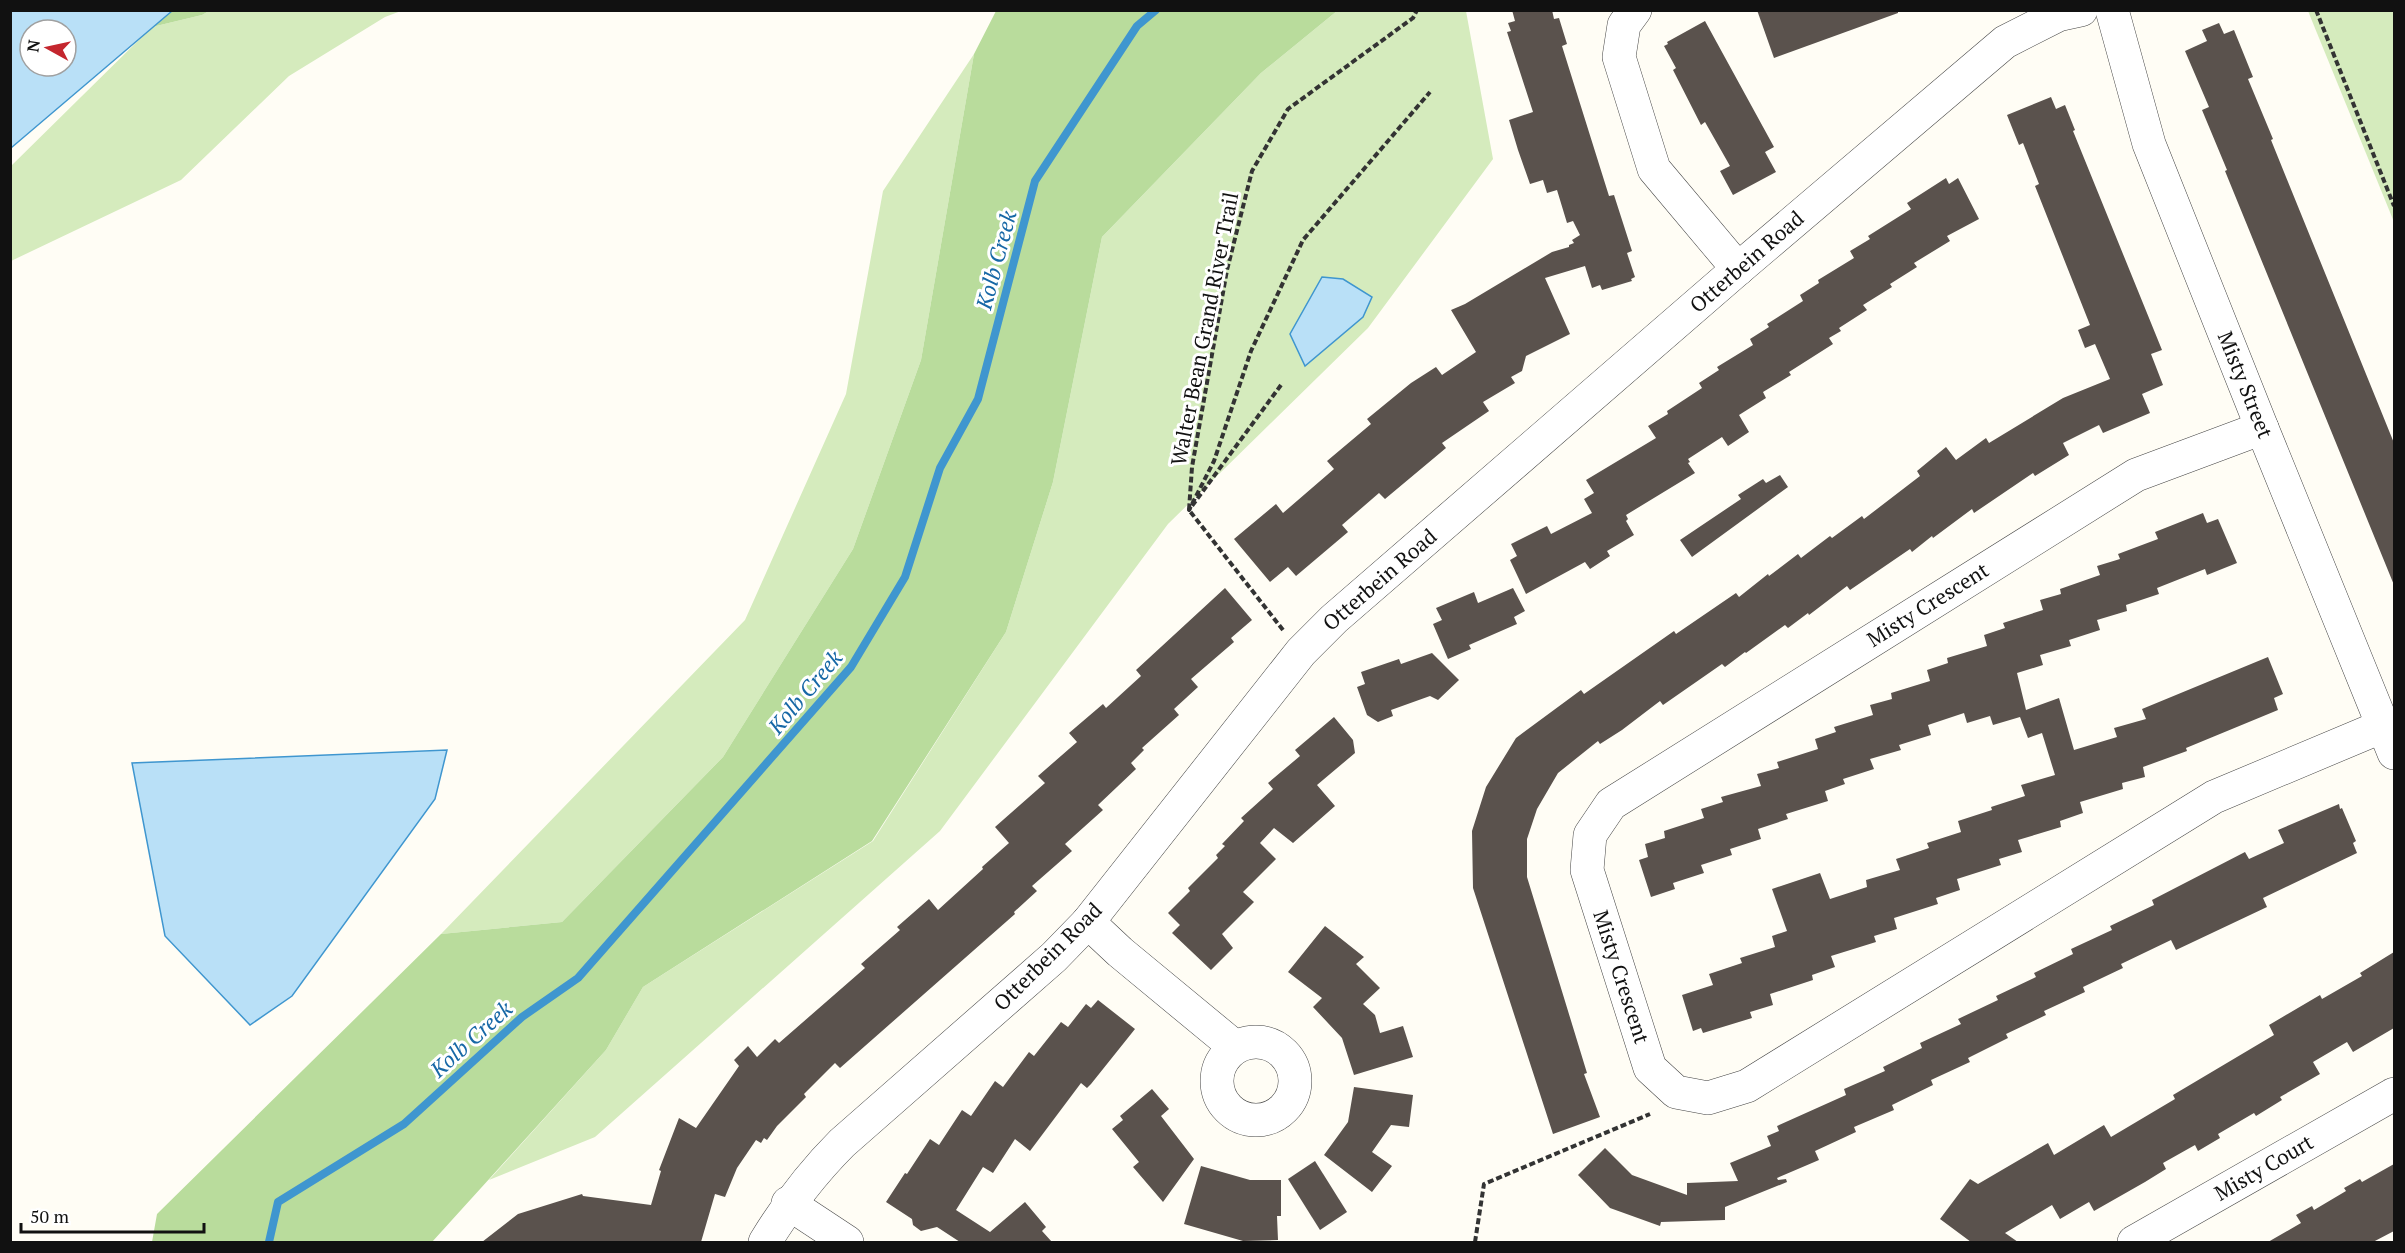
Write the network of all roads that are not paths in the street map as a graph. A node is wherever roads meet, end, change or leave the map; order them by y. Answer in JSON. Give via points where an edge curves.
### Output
{"nodes":[{"id":1,"x":1635,"y":10,"type":"edge"},
{"id":2,"x":2081,"y":10,"type":"edge"},
{"id":3,"x":2112,"y":10,"type":"edge"},
{"id":4,"x":1738,"y":269,"type":"junction"},
{"id":5,"x":2262,"y":428,"type":"junction"},
{"id":6,"x":2389,"y":740,"type":"edge"},
{"id":7,"x":1088,"y":922,"type":"junction"},
{"id":8,"x":1236,"y":1047,"type":"dead end"},
{"id":9,"x":2394,"y":1094,"type":"edge"},
{"id":10,"x":788,"y":1203,"type":"junction"},
{"id":11,"x":765,"y":1242,"type":"edge"},
{"id":12,"x":847,"y":1242,"type":"edge"},
{"id":13,"x":2134,"y":1242,"type":"edge"}],
"edges":[{"from":1,"to":4,"type":"street","via":[[1624,25],[1619,57],[1654,169]]},
{"from":2,"to":4,"type":"street","name":"Otterbein Road","via":[[2058,15],[2005,42]]},
{"from":3,"to":5,"type":"street","name":"Misty Street","via":[[2149,144]]},
{"from":4,"to":7,"type":"street","name":"Otterbein Road","via":[[1334,619],[1301,652]]},
{"from":5,"to":6,"type":"street","name":"Misty Street"},
{"from":5,"to":6,"type":"street","name":"Misty Crescent","via":[[2136,475],[1611,804],[1590,835],[1587,870],[1650,1068],[1676,1092],[1697,1096],[1708,1098],[1747,1086],[2214,797]]},
{"from":7,"to":8,"type":"street"},
{"from":7,"to":10,"type":"street","name":"Otterbein Road","via":[[1054,957],[842,1143]]},
{"from":9,"to":13,"type":"street","name":"Misty Court"},
{"from":10,"to":11,"type":"street","name":"Otterbein Road"},
{"from":10,"to":12,"type":"street"}]}
